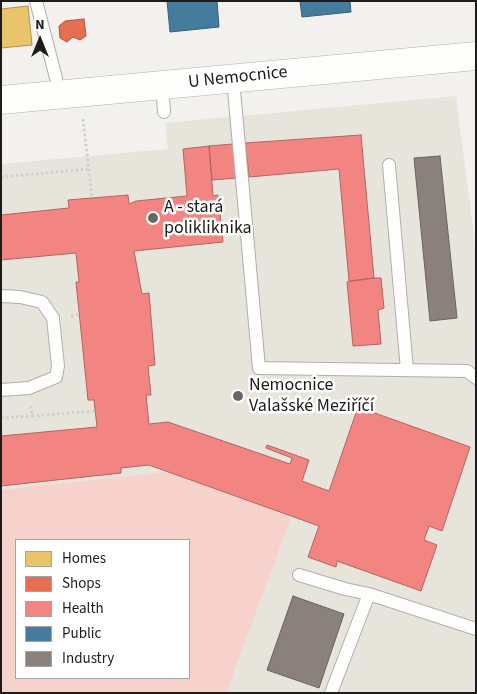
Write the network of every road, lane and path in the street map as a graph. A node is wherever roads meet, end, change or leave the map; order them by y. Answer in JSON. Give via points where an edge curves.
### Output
{"nodes":[{"id":1,"x":36,"y":1,"type":"edge"},
{"id":2,"x":476,"y":56,"type":"edge"},
{"id":3,"x":56,"y":78,"type":"dead end"},
{"id":4,"x":233,"y":79,"type":"junction"},
{"id":5,"x":162,"y":85,"type":"junction"},
{"id":6,"x":80,"y":93,"type":"junction"},
{"id":7,"x":1,"y":100,"type":"edge"},
{"id":8,"x":164,"y":112,"type":"dead end"},
{"id":9,"x":389,"y":165,"type":"dead end"},
{"id":10,"x":89,"y":169,"type":"junction"},
{"id":11,"x":1,"y":177,"type":"edge"},
{"id":12,"x":92,"y":198,"type":"dead end"},
{"id":13,"x":1,"y":296,"type":"edge"},
{"id":14,"x":408,"y":370,"type":"junction"},
{"id":15,"x":476,"y":378,"type":"edge"},
{"id":16,"x":29,"y":388,"type":"junction"},
{"id":17,"x":1,"y":390,"type":"edge"},
{"id":18,"x":95,"y":411,"type":"dead end"},
{"id":19,"x":32,"y":416,"type":"junction"},
{"id":20,"x":1,"y":418,"type":"edge"},
{"id":21,"x":299,"y":574,"type":"dead end"},
{"id":22,"x":369,"y":594,"type":"junction"},
{"id":23,"x":476,"y":629,"type":"edge"},
{"id":24,"x":331,"y":693,"type":"edge"}],
"edges":[{"from":1,"to":3,"type":"lane"},
{"from":2,"to":4,"type":"street","name":"U Nemocnice"},
{"from":4,"to":5,"type":"street","name":"U Nemocnice"},
{"from":4,"to":14,"type":"lane","via":[[259,368]]},
{"from":5,"to":6,"type":"street","name":"U Nemocnice"},
{"from":5,"to":8,"type":"lane"},
{"from":6,"to":7,"type":"street","name":"U Nemocnice"},
{"from":6,"to":10,"type":"path"},
{"from":9,"to":14,"type":"lane"},
{"from":10,"to":11,"type":"path"},
{"from":10,"to":12,"type":"path"},
{"from":13,"to":16,"type":"lane","via":[[42,302],[53,318],[58,366],[56,377]]},
{"from":14,"to":15,"type":"lane","via":[[467,371]]},
{"from":16,"to":17,"type":"lane"},
{"from":16,"to":19,"type":"path"},
{"from":18,"to":19,"type":"path"},
{"from":19,"to":20,"type":"path"},
{"from":21,"to":22,"type":"lane"},
{"from":22,"to":23,"type":"lane"},
{"from":22,"to":24,"type":"lane"}]}
